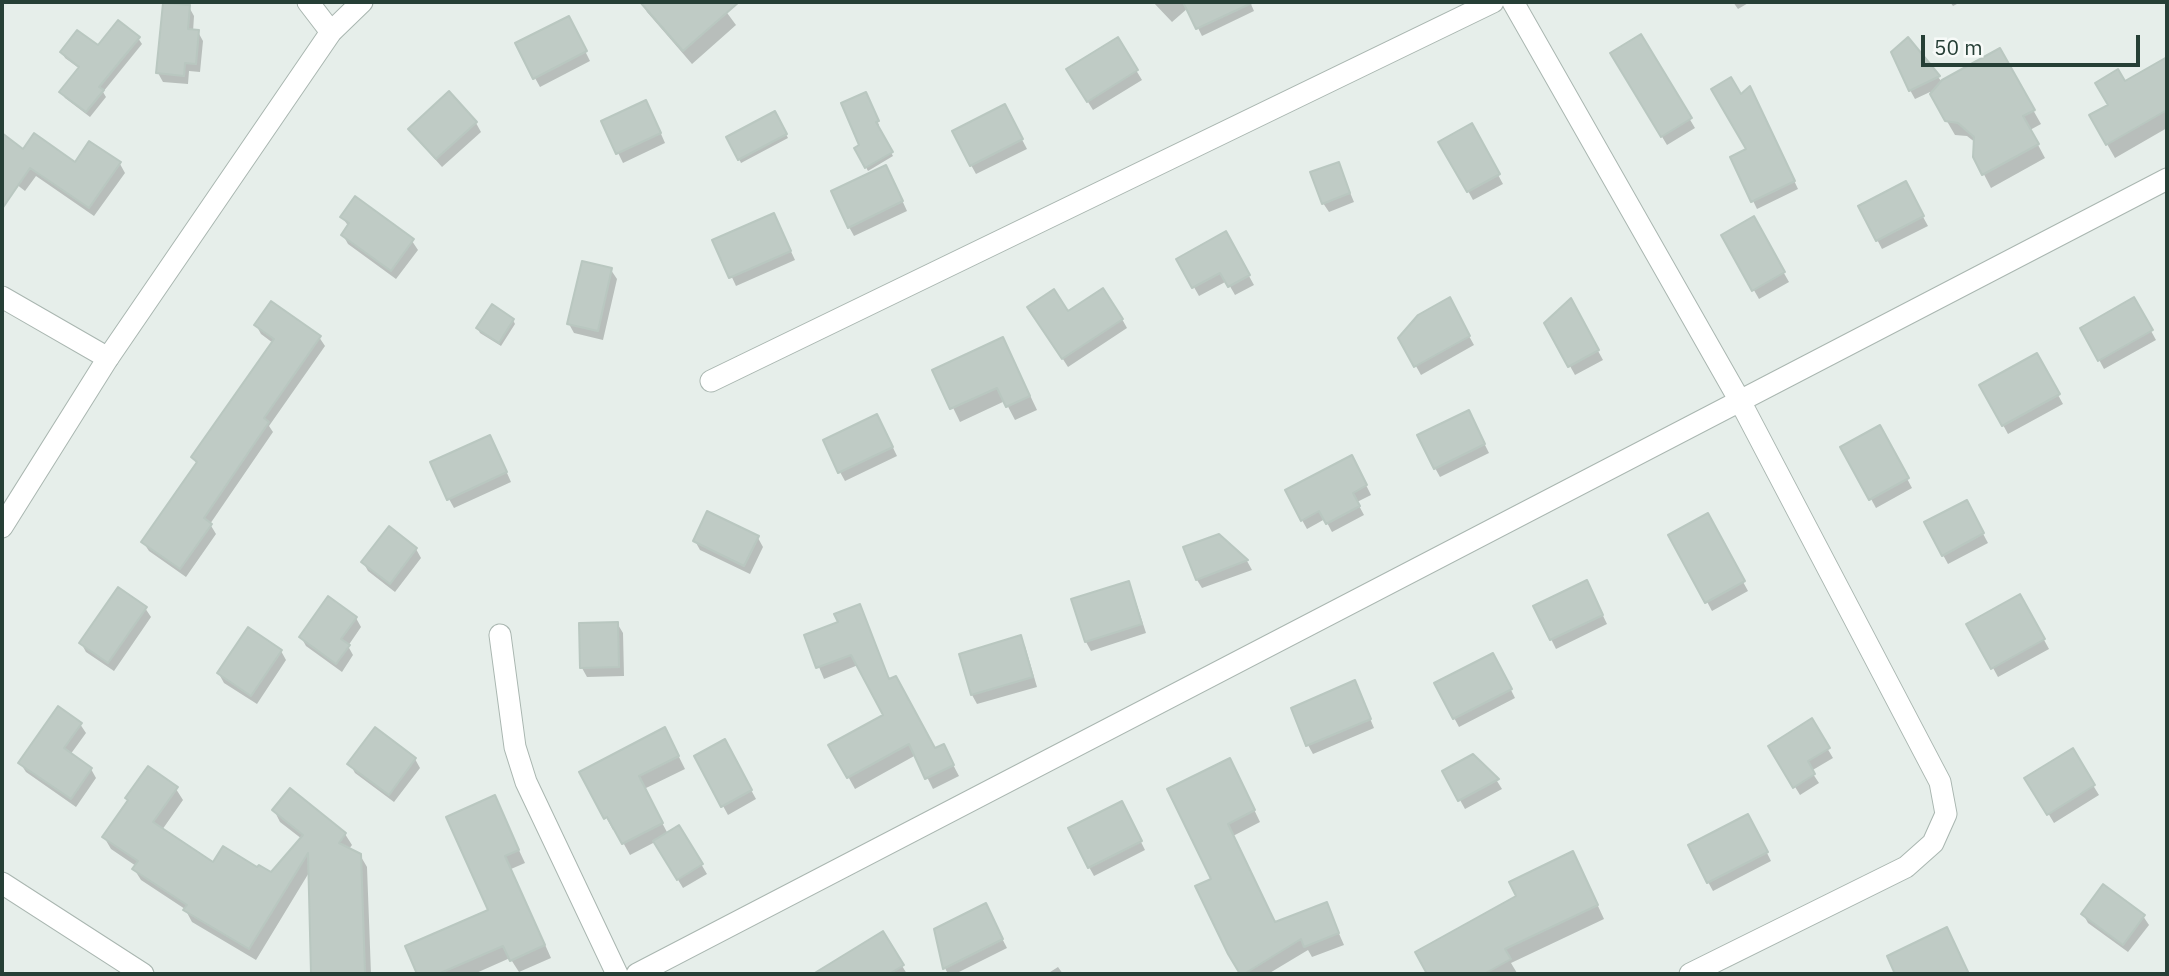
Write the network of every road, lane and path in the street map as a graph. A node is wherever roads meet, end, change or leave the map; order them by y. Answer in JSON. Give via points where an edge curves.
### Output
{"nodes":[{"id":1,"x":308,"y":2,"type":"edge"},
{"id":2,"x":362,"y":2,"type":"edge"},
{"id":3,"x":1493,"y":2,"type":"edge"},
{"id":4,"x":1513,"y":2,"type":"edge"},
{"id":5,"x":331,"y":32,"type":"junction"},
{"id":6,"x":2167,"y":179,"type":"edge"},
{"id":7,"x":2,"y":297,"type":"edge"},
{"id":8,"x":108,"y":358,"type":"junction"},
{"id":9,"x":711,"y":381,"type":"dead end"},
{"id":10,"x":1740,"y":401,"type":"junction"},
{"id":11,"x":2,"y":527,"type":"edge"},
{"id":12,"x":500,"y":635,"type":"dead end"},
{"id":13,"x":2,"y":883,"type":"edge"},
{"id":14,"x":143,"y":974,"type":"edge"},
{"id":15,"x":617,"y":974,"type":"edge"},
{"id":16,"x":637,"y":974,"type":"edge"},
{"id":17,"x":1690,"y":974,"type":"edge"}],
"edges":[{"from":1,"to":5,"type":"street"},
{"from":2,"to":5,"type":"street"},
{"from":3,"to":9,"type":"street"},
{"from":4,"to":10,"type":"street"},
{"from":5,"to":8,"type":"street"},
{"from":6,"to":10,"type":"street"},
{"from":7,"to":8,"type":"street"},
{"from":8,"to":11,"type":"street"},
{"from":10,"to":16,"type":"street"},
{"from":10,"to":17,"type":"street","via":[[1940,782],[1946,814],[1933,843],[1906,867]]},
{"from":12,"to":15,"type":"street","via":[[516,747],[526,782]]},
{"from":13,"to":14,"type":"street"}]}
